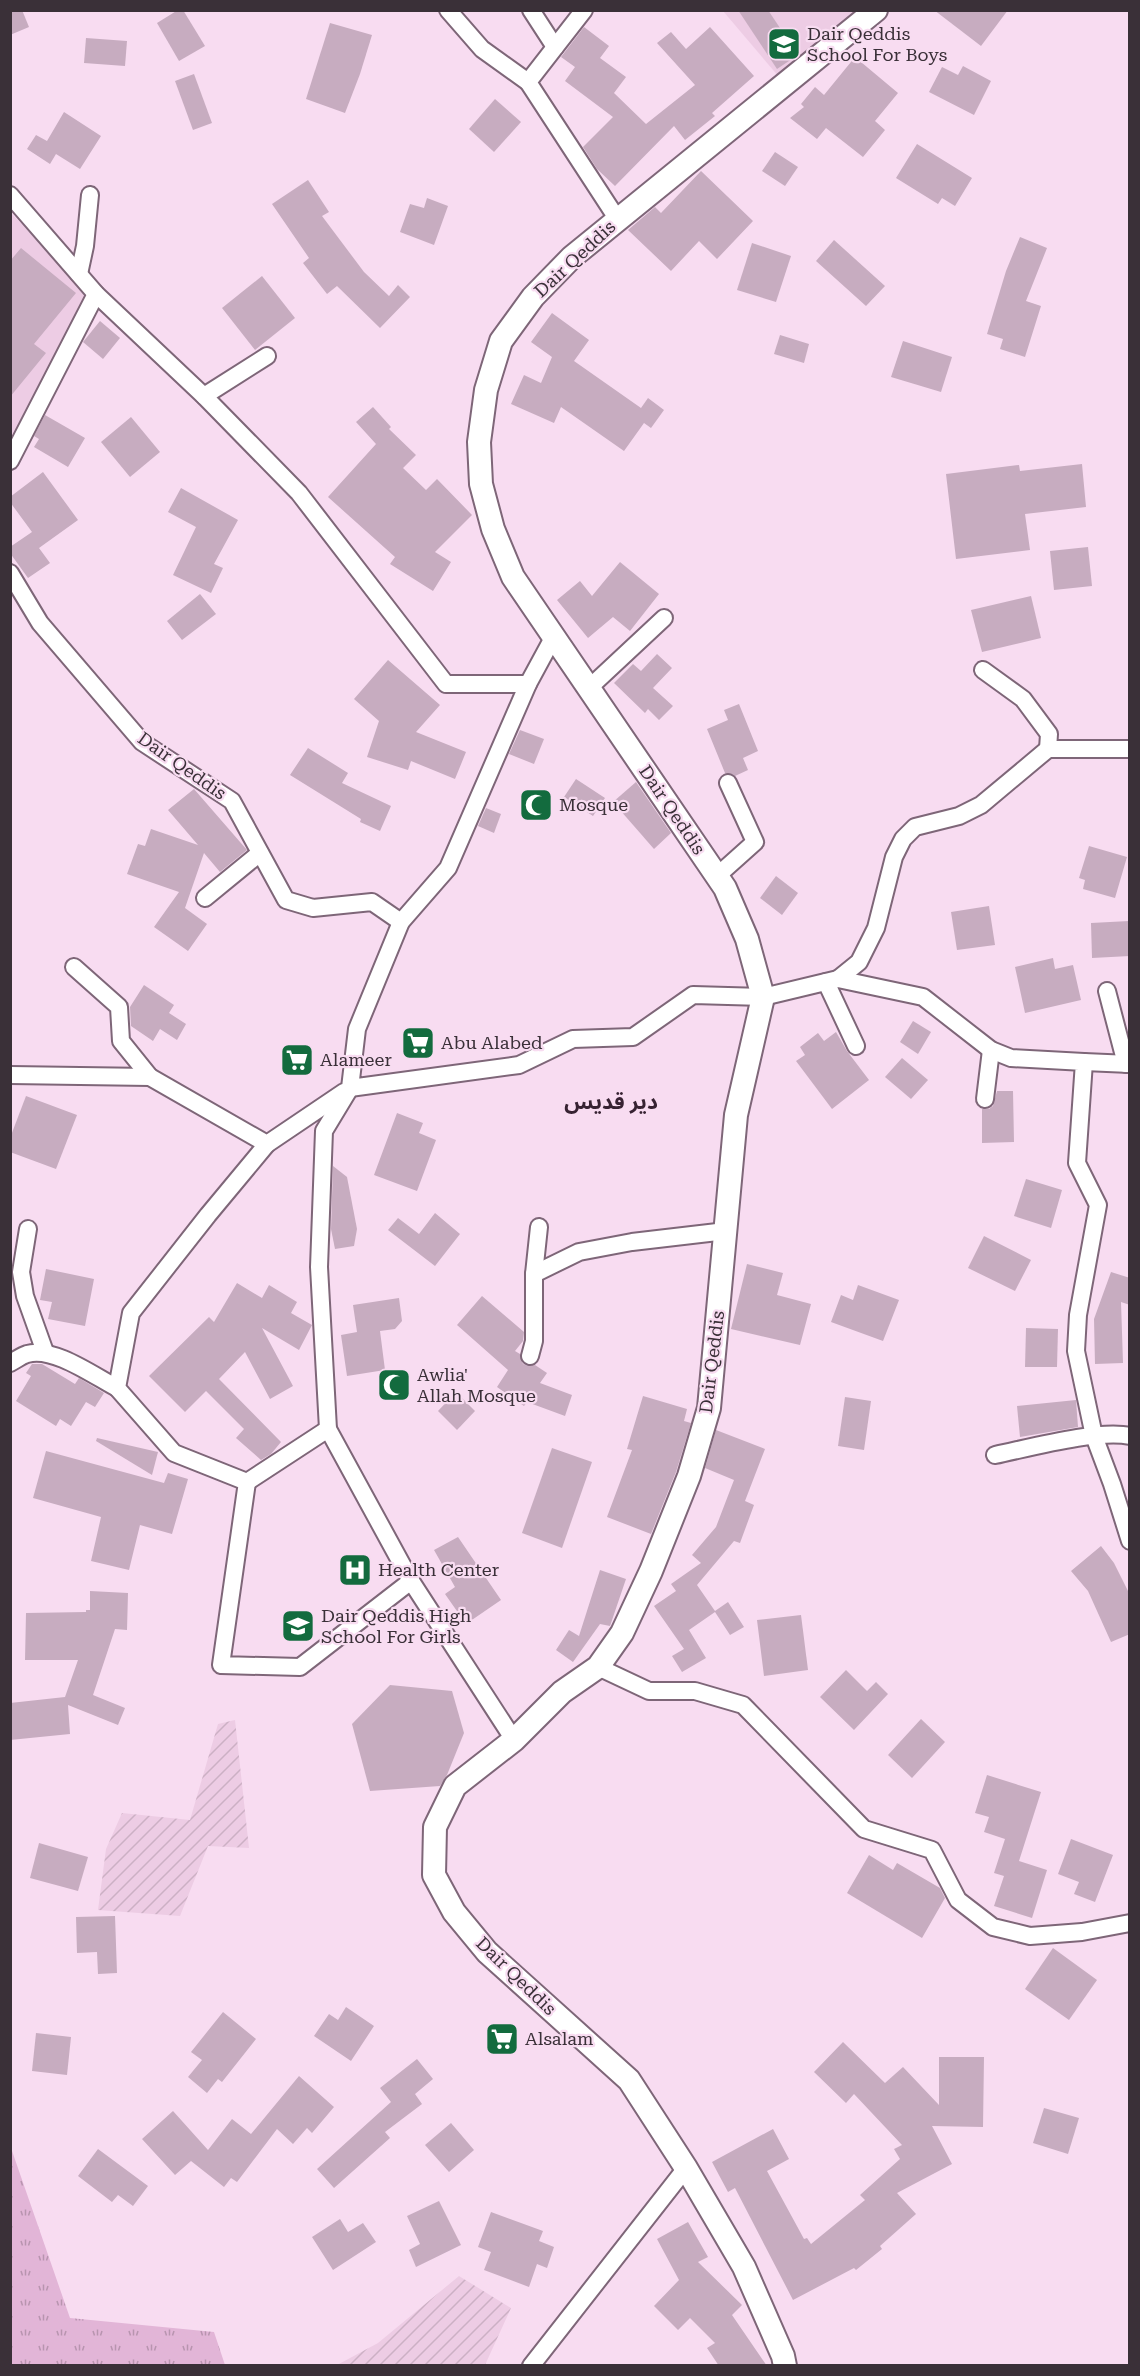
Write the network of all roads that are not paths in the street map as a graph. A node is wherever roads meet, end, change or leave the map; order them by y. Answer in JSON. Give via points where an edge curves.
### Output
{"nodes":[{"id":1,"x":448,"y":10,"type":"edge"},
{"id":2,"x":531,"y":10,"type":"edge"},
{"id":3,"x":584,"y":10,"type":"edge"},
{"id":4,"x":876,"y":10,"type":"edge"},
{"id":5,"x":555,"y":47,"type":"junction"},
{"id":6,"x":528,"y":82,"type":"junction"},
{"id":7,"x":10,"y":195,"type":"edge"},
{"id":8,"x":90,"y":195,"type":"dead end"},
{"id":9,"x":618,"y":220,"type":"junction"},
{"id":10,"x":79,"y":274,"type":"junction"},
{"id":11,"x":96,"y":294,"type":"junction"},
{"id":12,"x":267,"y":356,"type":"dead end"},
{"id":13,"x":204,"y":396,"type":"junction"},
{"id":14,"x":10,"y":461,"type":"edge"},
{"id":15,"x":10,"y":573,"type":"edge"},
{"id":16,"x":664,"y":618,"type":"dead end"},
{"id":17,"x":554,"y":636,"type":"junction"},
{"id":18,"x":983,"y":670,"type":"dead end"},
{"id":19,"x":528,"y":684,"type":"junction"},
{"id":20,"x":589,"y":688,"type":"junction"},
{"id":21,"x":1048,"y":749,"type":"junction"},
{"id":22,"x":1130,"y":749,"type":"edge"},
{"id":23,"x":728,"y":783,"type":"dead end"},
{"id":24,"x":260,"y":853,"type":"junction"},
{"id":25,"x":717,"y":876,"type":"junction"},
{"id":26,"x":205,"y":898,"type":"dead end"},
{"id":27,"x":401,"y":922,"type":"junction"},
{"id":28,"x":74,"y":967,"type":"dead end"},
{"id":29,"x":832,"y":981,"type":"junction"},
{"id":30,"x":1107,"y":990,"type":"dead end"},
{"id":31,"x":763,"y":997,"type":"junction"},
{"id":32,"x":856,"y":1046,"type":"dead end"},
{"id":33,"x":991,"y":1050,"type":"junction"},
{"id":34,"x":1083,"y":1062,"type":"junction"},
{"id":35,"x":1128,"y":1064,"type":"edge"},
{"id":36,"x":11,"y":1077,"type":"edge"},
{"id":37,"x":150,"y":1077,"type":"junction"},
{"id":38,"x":350,"y":1088,"type":"junction"},
{"id":39,"x":985,"y":1099,"type":"dead end"},
{"id":40,"x":267,"y":1144,"type":"junction"},
{"id":41,"x":539,"y":1227,"type":"dead end"},
{"id":42,"x":27,"y":1229,"type":"dead end"},
{"id":43,"x":726,"y":1231,"type":"junction"},
{"id":44,"x":534,"y":1274,"type":"junction"},
{"id":45,"x":45,"y":1352,"type":"junction"},
{"id":46,"x":530,"y":1356,"type":"dead end"},
{"id":47,"x":10,"y":1363,"type":"edge"},
{"id":48,"x":117,"y":1388,"type":"junction"},
{"id":49,"x":328,"y":1429,"type":"junction"},
{"id":50,"x":1094,"y":1436,"type":"junction"},
{"id":51,"x":1130,"y":1436,"type":"edge"},
{"id":52,"x":995,"y":1455,"type":"dead end"},
{"id":53,"x":247,"y":1482,"type":"junction"},
{"id":54,"x":1130,"y":1541,"type":"edge"},
{"id":55,"x":411,"y":1581,"type":"junction"},
{"id":56,"x":598,"y":1668,"type":"junction"},
{"id":57,"x":514,"y":1740,"type":"junction"},
{"id":58,"x":1130,"y":1923,"type":"edge"},
{"id":59,"x":686,"y":2168,"type":"junction"},
{"id":60,"x":531,"y":2366,"type":"edge"},
{"id":61,"x":785,"y":2366,"type":"edge"}],
"edges":[{"from":1,"to":6,"type":"street","via":[[482,49]]},
{"from":2,"to":5,"type":"street"},
{"from":3,"to":5,"type":"street"},
{"from":4,"to":9,"type":"main road","name":"Dair Qeddis"},
{"from":5,"to":6,"type":"street"},
{"from":6,"to":9,"type":"street"},
{"from":7,"to":10,"type":"street"},
{"from":8,"to":10,"type":"street"},
{"from":9,"to":17,"type":"main road","name":"Dair Qeddis","via":[[572,257],[533,297],[501,341],[486,390],[479,442],[481,484],[493,529],[513,577]]},
{"from":10,"to":11,"type":"street"},
{"from":11,"to":13,"type":"street"},
{"from":11,"to":14,"type":"street"},
{"from":12,"to":13,"type":"street"},
{"from":13,"to":19,"type":"street","via":[[299,493],[446,684]]},
{"from":15,"to":24,"type":"street","name":"Dair Qeddis","via":[[40,623],[142,742],[232,801]]},
{"from":16,"to":20,"type":"street"},
{"from":17,"to":19,"type":"street"},
{"from":17,"to":20,"type":"main road","name":"Dair Qeddis"},
{"from":18,"to":21,"type":"street","via":[[1023,699],[1049,734]]},
{"from":19,"to":27,"type":"street","via":[[448,868]]},
{"from":20,"to":25,"type":"main road","name":"Dair Qeddis"},
{"from":21,"to":22,"type":"street"},
{"from":21,"to":29,"type":"street","via":[[981,805],[959,816],[915,827],[894,857],[876,928],[859,962]]},
{"from":23,"to":25,"type":"street","via":[[755,842]]},
{"from":24,"to":26,"type":"street"},
{"from":24,"to":27,"type":"street","name":"Dair Qeddis","via":[[286,900],[313,908],[372,902]]},
{"from":25,"to":31,"type":"main road","name":"Dair Qeddis","via":[[747,939]]},
{"from":27,"to":38,"type":"street","via":[[357,1029]]},
{"from":28,"to":37,"type":"street","via":[[119,1007],[121,1041]]},
{"from":29,"to":31,"type":"street"},
{"from":29,"to":32,"type":"street"},
{"from":29,"to":33,"type":"street","via":[[922,997]]},
{"from":30,"to":35,"type":"street"},
{"from":31,"to":38,"type":"street","via":[[693,995],[633,1037],[573,1039],[519,1065]]},
{"from":31,"to":43,"type":"main road","name":"Dair Qeddis","via":[[736,1115]]},
{"from":33,"to":34,"type":"street","via":[[1011,1058]]},
{"from":33,"to":39,"type":"street"},
{"from":34,"to":35,"type":"street"},
{"from":34,"to":50,"type":"street","via":[[1077,1163],[1098,1205],[1078,1315],[1077,1351]]},
{"from":36,"to":37,"type":"street"},
{"from":37,"to":40,"type":"street"},
{"from":38,"to":40,"type":"street"},
{"from":38,"to":49,"type":"street","via":[[324,1131],[319,1267]]},
{"from":40,"to":48,"type":"street","via":[[131,1312]]},
{"from":41,"to":44,"type":"street"},
{"from":42,"to":45,"type":"street","via":[[21,1272],[25,1296]]},
{"from":43,"to":44,"type":"street","via":[[579,1252]]},
{"from":43,"to":56,"type":"main road","name":"Dair Qeddis","via":[[709,1408],[689,1476],[651,1571],[622,1633]]},
{"from":44,"to":46,"type":"street","via":[[534,1341]]},
{"from":45,"to":47,"type":"street","via":[[27,1354]]},
{"from":45,"to":48,"type":"street"},
{"from":48,"to":53,"type":"street","via":[[174,1453]]},
{"from":49,"to":53,"type":"street"},
{"from":49,"to":55,"type":"street"},
{"from":50,"to":51,"type":"street"},
{"from":50,"to":52,"type":"street"},
{"from":50,"to":54,"type":"street"},
{"from":53,"to":55,"type":"street","via":[[221,1665],[300,1667]]},
{"from":55,"to":57,"type":"street"},
{"from":56,"to":57,"type":"main road","name":"Dair Qeddis","via":[[562,1692]]},
{"from":56,"to":58,"type":"street","via":[[649,1691],[695,1691],[742,1705],[864,1829],[932,1850],[958,1900],[993,1927],[1030,1936]]},
{"from":57,"to":59,"type":"main road","name":"Dair Qeddis","via":[[454,1786],[435,1827],[434,1875],[454,1912],[487,1952],[629,2080]]},
{"from":59,"to":60,"type":"street"},
{"from":59,"to":61,"type":"main road","name":"Dair Qeddis","via":[[744,2267]]}]}
